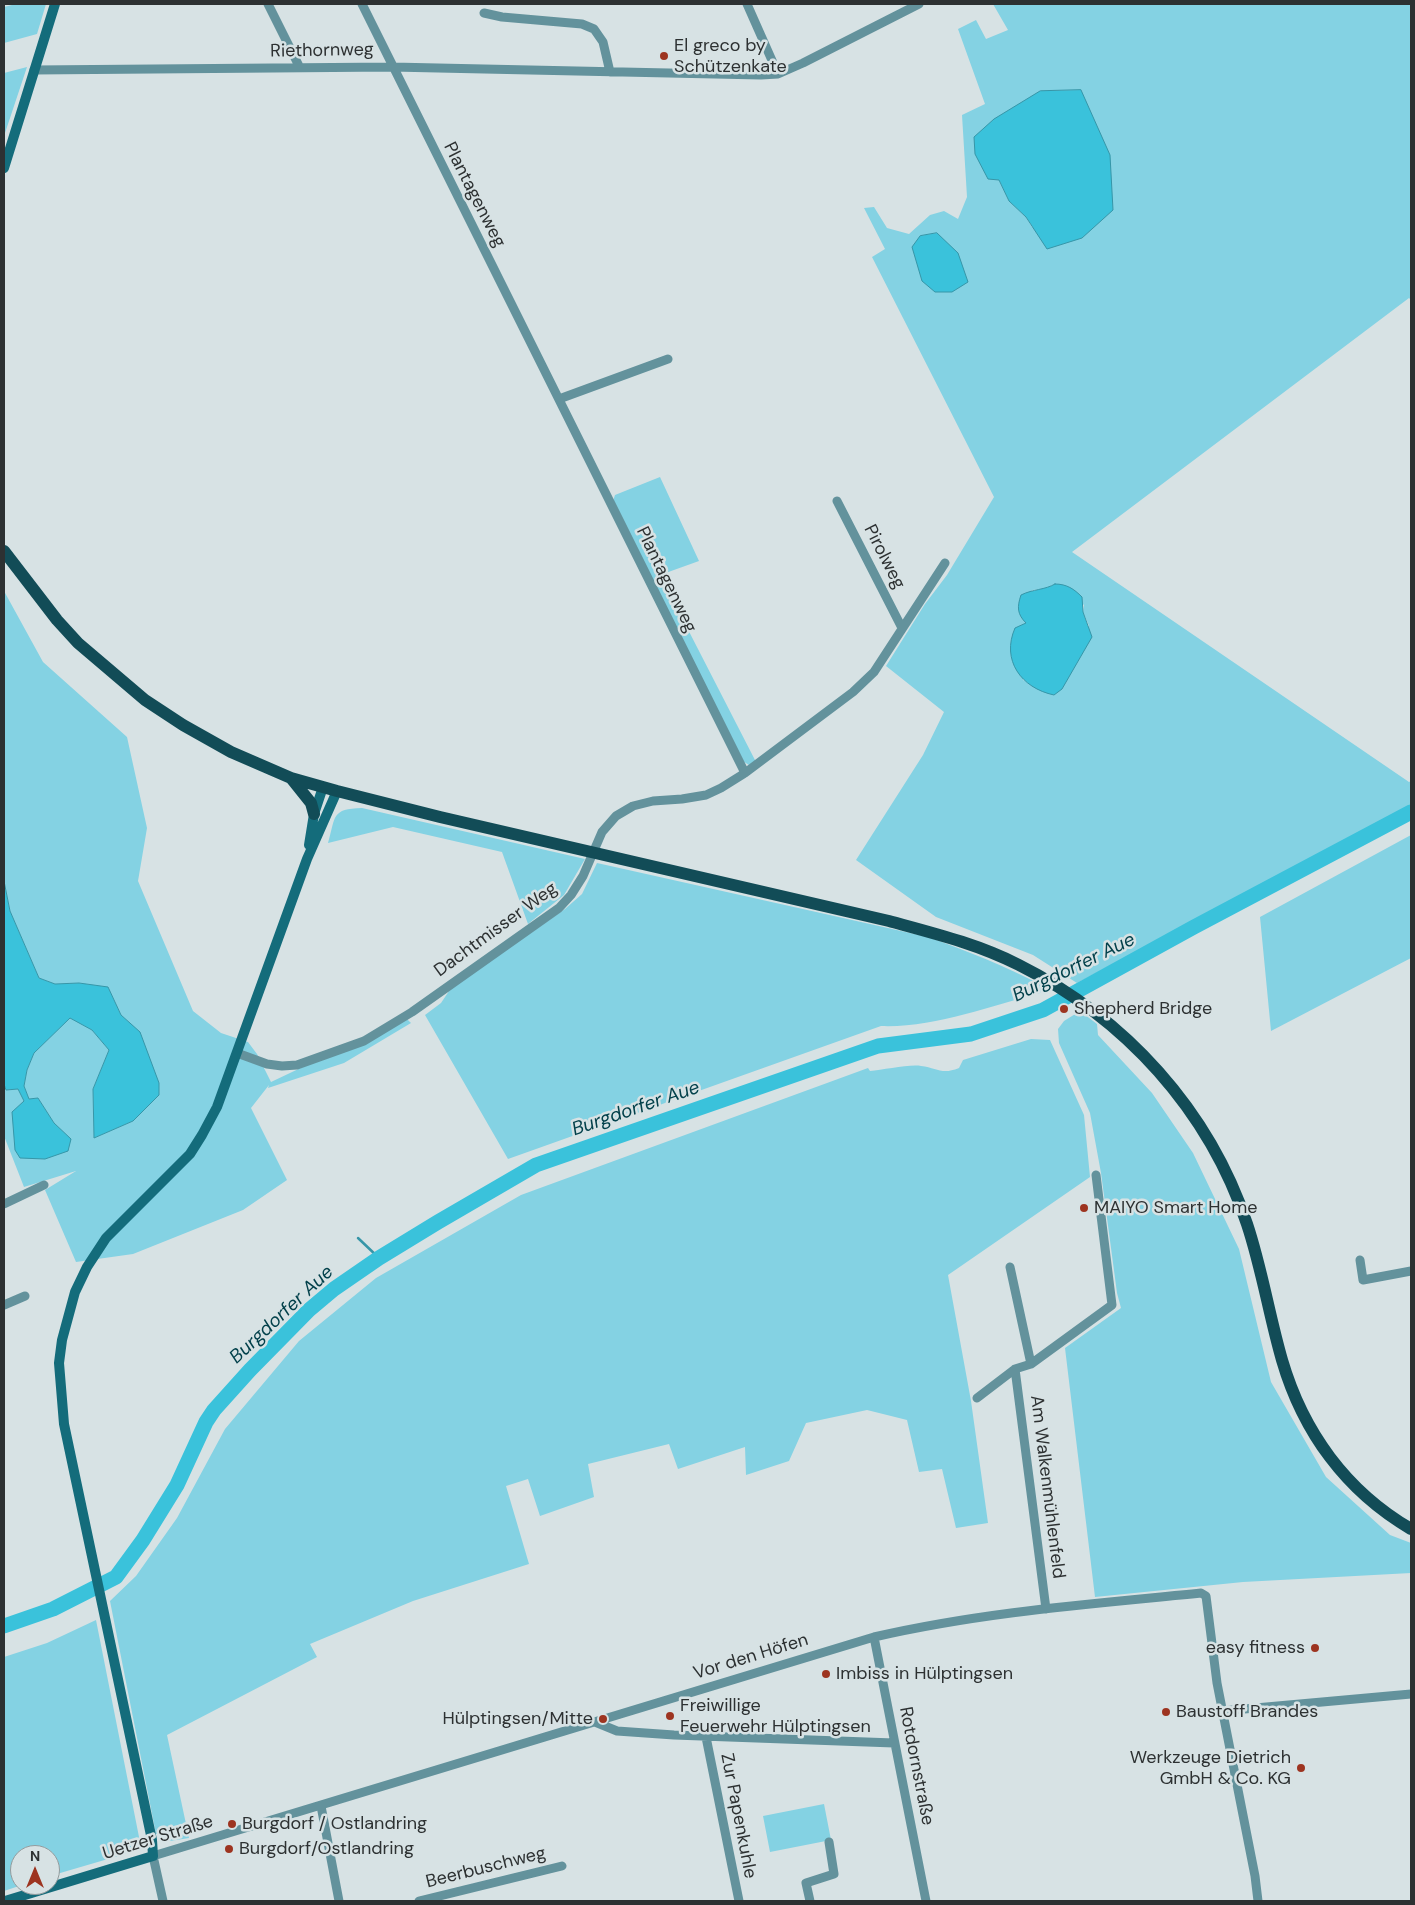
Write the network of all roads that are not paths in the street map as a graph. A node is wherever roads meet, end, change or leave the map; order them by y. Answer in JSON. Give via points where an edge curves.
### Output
{"nodes":[{"id":1,"x":54,"y":4,"type":"edge"},
{"id":2,"x":268,"y":4,"type":"edge"},
{"id":3,"x":362,"y":4,"type":"edge"},
{"id":4,"x":746,"y":4,"type":"edge"},
{"id":5,"x":919,"y":4,"type":"edge"},
{"id":6,"x":484,"y":13,"type":"dead end"},
{"id":7,"x":392,"y":66,"type":"junction"},
{"id":8,"x":300,"y":68,"type":"junction"},
{"id":9,"x":34,"y":70,"type":"junction"},
{"id":10,"x":610,"y":72,"type":"junction"},
{"id":11,"x":778,"y":74,"type":"junction"},
{"id":12,"x":4,"y":168,"type":"edge"},
{"id":13,"x":668,"y":359,"type":"dead end"},
{"id":14,"x":559,"y":399,"type":"junction"},
{"id":15,"x":837,"y":500,"type":"dead end"},
{"id":16,"x":4,"y":551,"type":"edge"},
{"id":17,"x":945,"y":563,"type":"dead end"},
{"id":18,"x":902,"y":628,"type":"junction"},
{"id":19,"x":745,"y":773,"type":"junction"},
{"id":20,"x":291,"y":778,"type":"junction"},
{"id":21,"x":323,"y":787,"type":"junction"},
{"id":22,"x":337,"y":791,"type":"junction"},
{"id":23,"x":314,"y":814,"type":"junction"},
{"id":24,"x":306,"y":859,"type":"junction"},
{"id":25,"x":237,"y":1053,"type":"junction"},
{"id":26,"x":1096,"y":1175,"type":"dead end"},
{"id":27,"x":44,"y":1184,"type":"dead end"},
{"id":28,"x":4,"y":1204,"type":"edge"},
{"id":29,"x":1360,"y":1260,"type":"dead end"},
{"id":30,"x":1010,"y":1268,"type":"dead end"},
{"id":31,"x":1411,"y":1271,"type":"edge"},
{"id":32,"x":25,"y":1296,"type":"dead end"},
{"id":33,"x":4,"y":1304,"type":"edge"},
{"id":34,"x":1030,"y":1364,"type":"junction"},
{"id":35,"x":1015,"y":1369,"type":"junction"},
{"id":36,"x":977,"y":1398,"type":"dead end"},
{"id":37,"x":1411,"y":1528,"type":"edge"},
{"id":38,"x":1046,"y":1609,"type":"junction"},
{"id":39,"x":874,"y":1637,"type":"junction"},
{"id":40,"x":1411,"y":1694,"type":"edge"},
{"id":41,"x":1222,"y":1711,"type":"junction"},
{"id":42,"x":595,"y":1722,"type":"junction"},
{"id":43,"x":706,"y":1737,"type":"junction"},
{"id":44,"x":894,"y":1743,"type":"junction"},
{"id":45,"x":321,"y":1806,"type":"junction"},
{"id":46,"x":829,"y":1842,"type":"dead end"},
{"id":47,"x":153,"y":1856,"type":"junction"},
{"id":48,"x":562,"y":1866,"type":"dead end"},
{"id":49,"x":5,"y":1901,"type":"edge"},
{"id":50,"x":163,"y":1901,"type":"edge"},
{"id":51,"x":339,"y":1901,"type":"edge"},
{"id":52,"x":419,"y":1901,"type":"edge"},
{"id":53,"x":739,"y":1901,"type":"edge"},
{"id":54,"x":810,"y":1901,"type":"edge"},
{"id":55,"x":926,"y":1901,"type":"edge"},
{"id":56,"x":1258,"y":1901,"type":"edge"}],
"edges":[{"from":1,"to":9,"type":"street"},
{"from":2,"to":8,"type":"street"},
{"from":3,"to":7,"type":"street","name":"Plantagenweg"},
{"from":4,"to":11,"type":"street"},
{"from":5,"to":11,"type":"street","name":"Riethornweg"},
{"from":6,"to":10,"type":"street","via":[[582,24],[594,29],[603,42]]},
{"from":7,"to":8,"type":"street","name":"Riethornweg"},
{"from":7,"to":10,"type":"street","name":"Riethornweg"},
{"from":7,"to":14,"type":"street","name":"Plantagenweg"},
{"from":8,"to":9,"type":"street","name":"Riethornweg"},
{"from":9,"to":12,"type":"street"},
{"from":10,"to":11,"type":"street","name":"Riethornweg"},
{"from":13,"to":14,"type":"street"},
{"from":14,"to":19,"type":"street","name":"Plantagenweg"},
{"from":15,"to":18,"type":"street","name":"Pirolweg"},
{"from":16,"to":20,"type":"main road","via":[[78,643],[145,700],[231,752]]},
{"from":17,"to":18,"type":"street","name":"Dachtmisser Weg"},
{"from":18,"to":19,"type":"street","name":"Dachtmisser Weg","via":[[874,672],[853,692]]},
{"from":19,"to":25,"type":"street","name":"Dachtmisser Weg","via":[[706,795],[653,801],[633,806],[616,816],[602,832],[583,876],[559,908],[412,1012],[364,1041],[297,1065],[267,1064]]},
{"from":20,"to":21,"type":"main road"},
{"from":20,"to":23,"type":"main road","via":[[311,803]]},
{"from":21,"to":22,"type":"main road"},
{"from":21,"to":23,"type":"street"},
{"from":22,"to":24,"type":"street"},
{"from":22,"to":37,"type":"main road","via":[[890,921],[973,945],[1055,985],[1134,1046],[1197,1121],[1235,1192],[1287,1377],[1299,1408],[1334,1464],[1382,1510]]},
{"from":23,"to":24,"type":"street"},
{"from":24,"to":25,"type":"street"},
{"from":25,"to":47,"type":"street","via":[[217,1107],[190,1154],[106,1238],[87,1267],[67,1317],[59,1363],[64,1424]]},
{"from":26,"to":34,"type":"street","via":[[1112,1305]]},
{"from":27,"to":28,"type":"street"},
{"from":29,"to":31,"type":"street","via":[[1363,1280]]},
{"from":30,"to":34,"type":"street"},
{"from":32,"to":33,"type":"street"},
{"from":34,"to":35,"type":"street"},
{"from":35,"to":36,"type":"street"},
{"from":35,"to":38,"type":"street","name":"Am Walkenmühlenfeld"},
{"from":38,"to":39,"type":"street","name":"Vor den Höfen","via":[[982,1616]]},
{"from":38,"to":41,"type":"street","name":"Vor den Höfen","via":[[1201,1592],[1206,1596]]},
{"from":39,"to":42,"type":"street","name":"Vor den Höfen"},
{"from":39,"to":44,"type":"street","name":"Rotdornstraße"},
{"from":40,"to":41,"type":"street"},
{"from":41,"to":56,"type":"street"},
{"from":42,"to":43,"type":"street","name":"Zur Papenkuhle","via":[[618,1731]]},
{"from":42,"to":45,"type":"street","name":"Vor den Höfen"},
{"from":43,"to":44,"type":"street","name":"Zur Papenkuhle"},
{"from":43,"to":53,"type":"street","name":"Zur Papenkuhle"},
{"from":44,"to":55,"type":"street","name":"Rotdornstraße"},
{"from":45,"to":47,"type":"street","name":"Uetzer Straße"},
{"from":45,"to":51,"type":"street"},
{"from":46,"to":54,"type":"street","via":[[834,1874],[806,1883]]},
{"from":47,"to":49,"type":"street","name":"Uetzer Straße"},
{"from":47,"to":50,"type":"street"},
{"from":48,"to":52,"type":"street","name":"Beerbuschweg"}]}
